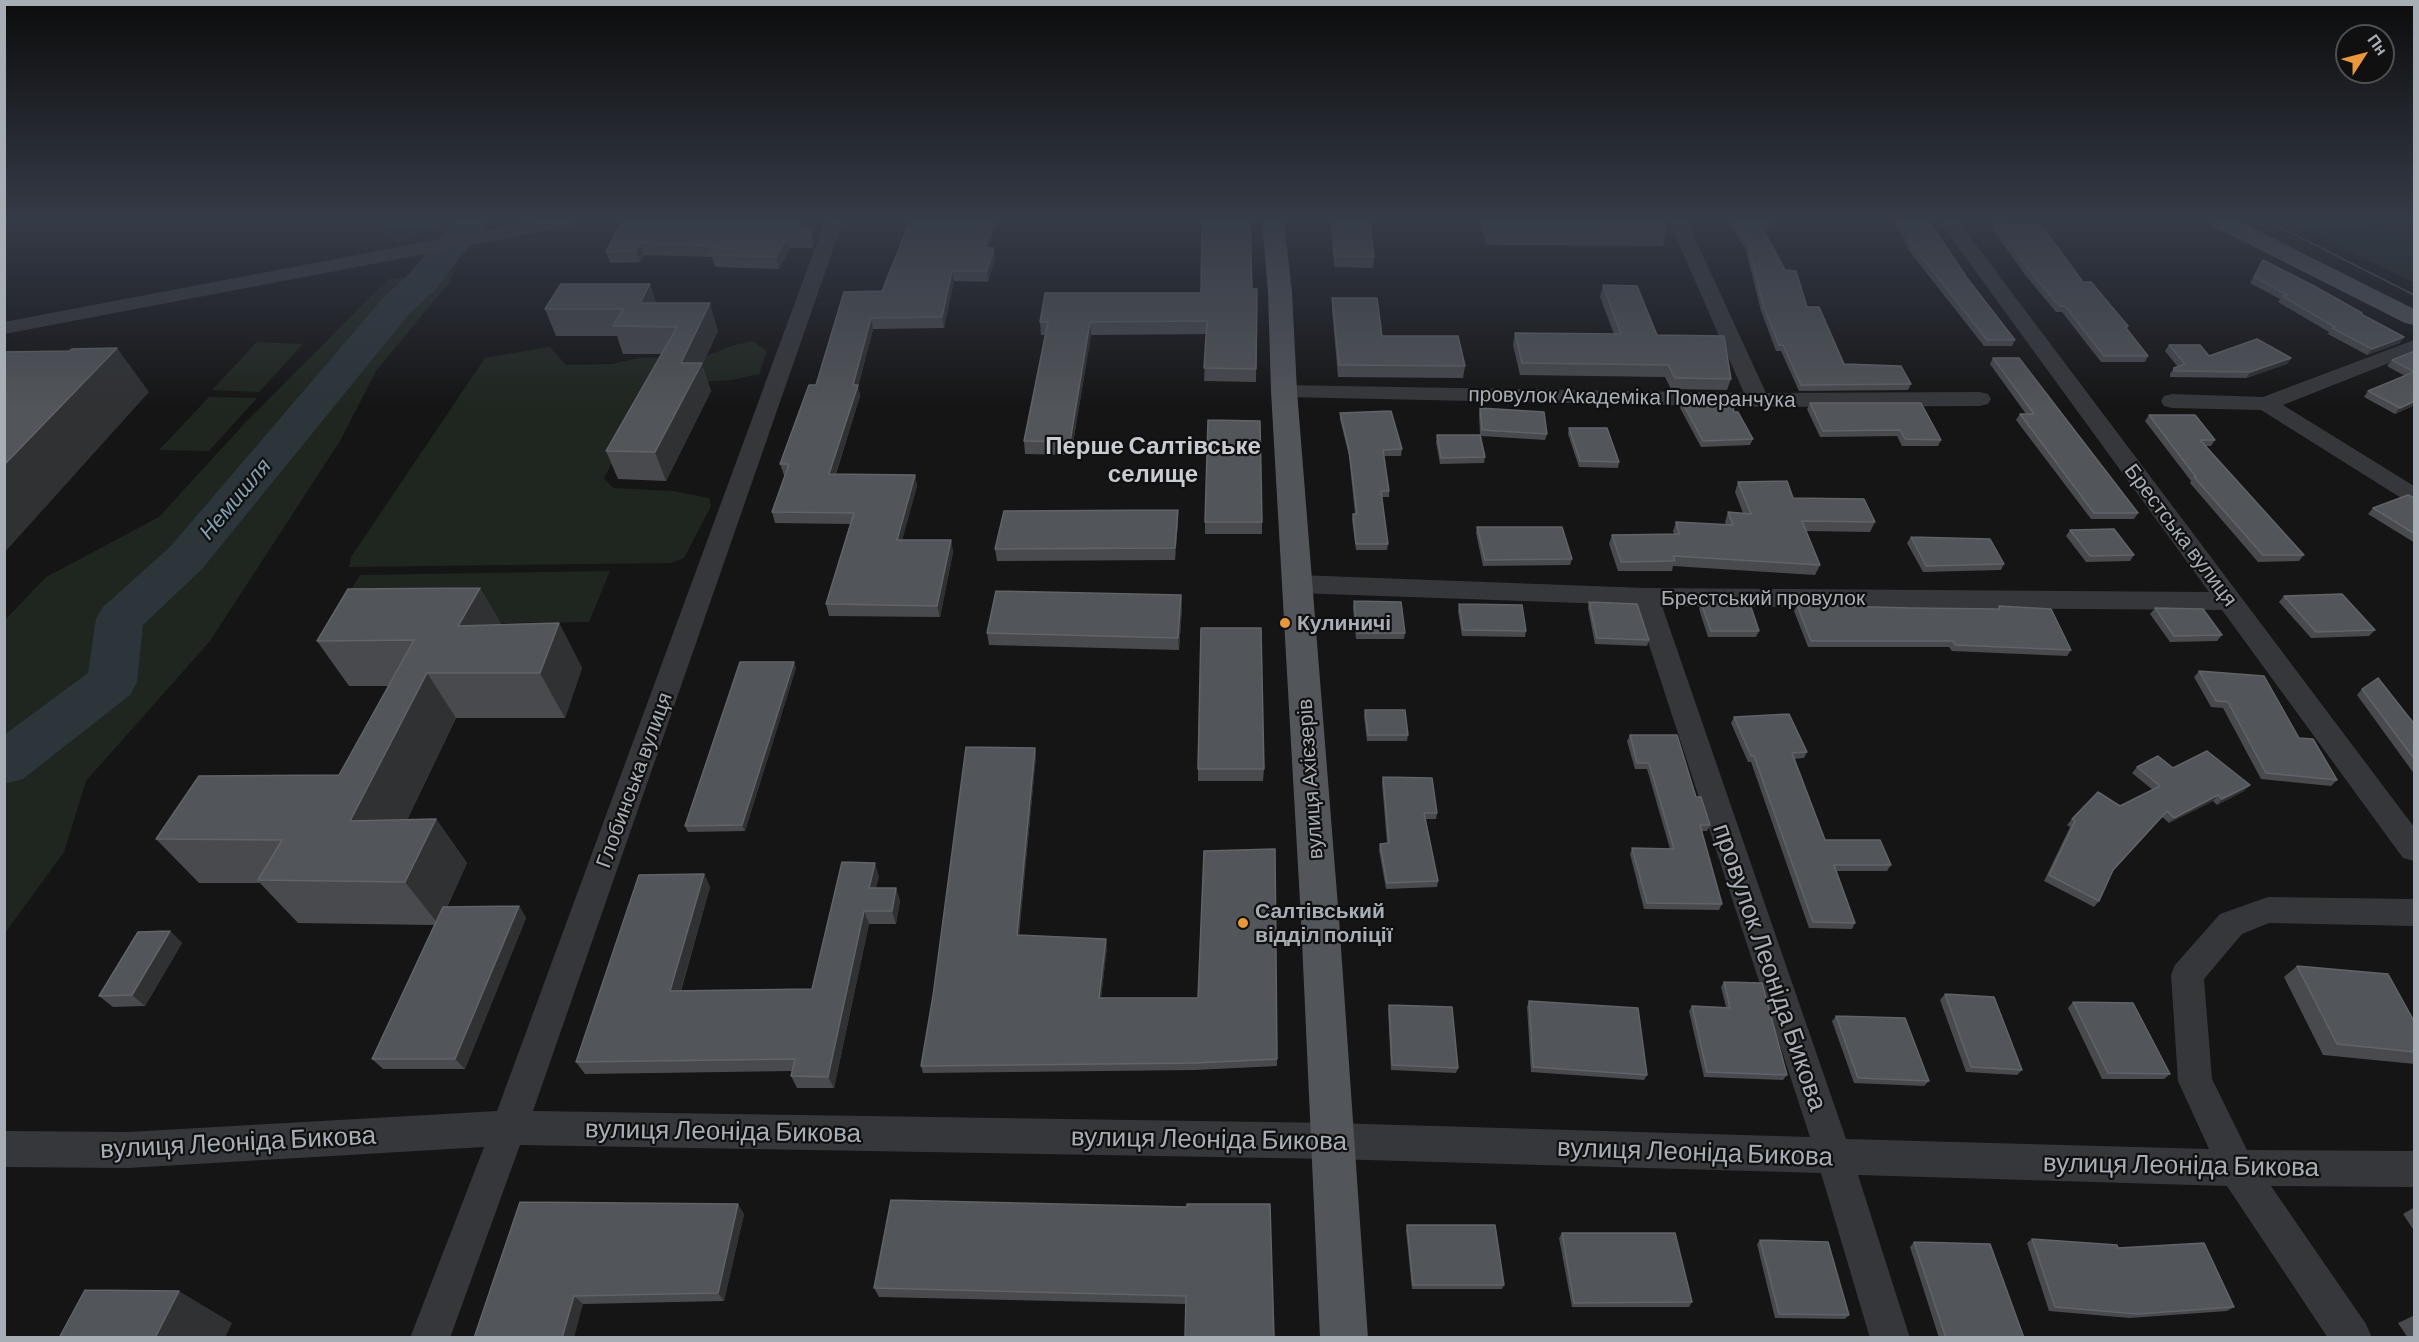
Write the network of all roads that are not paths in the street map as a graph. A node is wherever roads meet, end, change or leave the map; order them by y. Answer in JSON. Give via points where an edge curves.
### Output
{"nodes":[{"id":1,"x":235,"y":284,"type":"edge"},
{"id":2,"x":812,"y":284,"type":"edge"},
{"id":3,"x":1279,"y":284,"type":"edge"},
{"id":4,"x":1706,"y":284,"type":"edge"},
{"id":5,"x":1994,"y":284,"type":"edge"},
{"id":6,"x":2346,"y":284,"type":"edge"},
{"id":7,"x":2415,"y":318,"type":"edge"},
{"id":8,"x":4,"y":328,"type":"edge"},
{"id":9,"x":2415,"y":346,"type":"edge"},
{"id":10,"x":1284,"y":391,"type":"junction"},
{"id":11,"x":1980,"y":399,"type":"dead end"},
{"id":12,"x":1758,"y":400,"type":"junction"},
{"id":13,"x":2172,"y":401,"type":"dead end"},
{"id":14,"x":2266,"y":404,"type":"junction"},
{"id":15,"x":2415,"y":496,"type":"edge"},
{"id":16,"x":1297,"y":584,"type":"junction"},
{"id":17,"x":1646,"y":597,"type":"junction"},
{"id":18,"x":2230,"y":601,"type":"junction"},
{"id":19,"x":2410,"y":836,"type":"edge"},
{"id":20,"x":2415,"y":912,"type":"edge"},
{"id":21,"x":509,"y":1128,"type":"junction"},
{"id":22,"x":1332,"y":1140,"type":"junction"},
{"id":23,"x":4,"y":1149,"type":"edge"},
{"id":24,"x":1834,"y":1156,"type":"junction"},
{"id":25,"x":2237,"y":1168,"type":"junction"},
{"id":26,"x":2415,"y":1169,"type":"edge"},
{"id":27,"x":430,"y":1338,"type":"edge"},
{"id":28,"x":1344,"y":1338,"type":"edge"},
{"id":29,"x":1890,"y":1338,"type":"edge"},
{"id":30,"x":2352,"y":1338,"type":"edge"}],
"edges":[{"from":1,"to":8,"type":"street"},
{"from":2,"to":21,"type":"street","name":"Глобинська вулиця"},
{"from":3,"to":10,"type":"main road","name":"вулиця Ахієзерів"},
{"from":4,"to":12,"type":"street"},
{"from":5,"to":18,"type":"street","name":"Брестська вулиця"},
{"from":6,"to":7,"type":"main road"},
{"from":9,"to":14,"type":"street"},
{"from":10,"to":12,"type":"street","name":"провулок Академіка Померанчука"},
{"from":10,"to":16,"type":"main road","name":"вулиця Ахієзерів"},
{"from":11,"to":12,"type":"street","name":"провулок Академіка Померанчука"},
{"from":13,"to":14,"type":"street"},
{"from":14,"to":15,"type":"street"},
{"from":16,"to":17,"type":"street","name":"Брестський провулок"},
{"from":16,"to":22,"type":"main road","name":"вулиця Ахієзерів"},
{"from":17,"to":18,"type":"street","name":"Брестський провулок"},
{"from":17,"to":24,"type":"street","name":"провулок Леоніда Бикова"},
{"from":18,"to":19,"type":"street","name":"Брестська вулиця"},
{"from":20,"to":25,"type":"street","via":[[2268,910],[2231,924],[2187,975],[2194,1081]]},
{"from":21,"to":22,"type":"street","name":"вулиця Леоніда Бикова"},
{"from":21,"to":23,"type":"street","name":"вулиця Леоніда Бикова","via":[[128,1150]]},
{"from":21,"to":27,"type":"street","name":"Глобинська вулиця"},
{"from":22,"to":24,"type":"street","name":"вулиця Леоніда Бикова"},
{"from":22,"to":28,"type":"main road","name":"вулиця Ахієзерів"},
{"from":24,"to":25,"type":"street","name":"вулиця Леоніда Бикова"},
{"from":24,"to":29,"type":"street","name":"провулок Леоніда Бикова"},
{"from":25,"to":26,"type":"street","name":"вулиця Леоніда Бикова"},
{"from":25,"to":30,"type":"street"}]}
